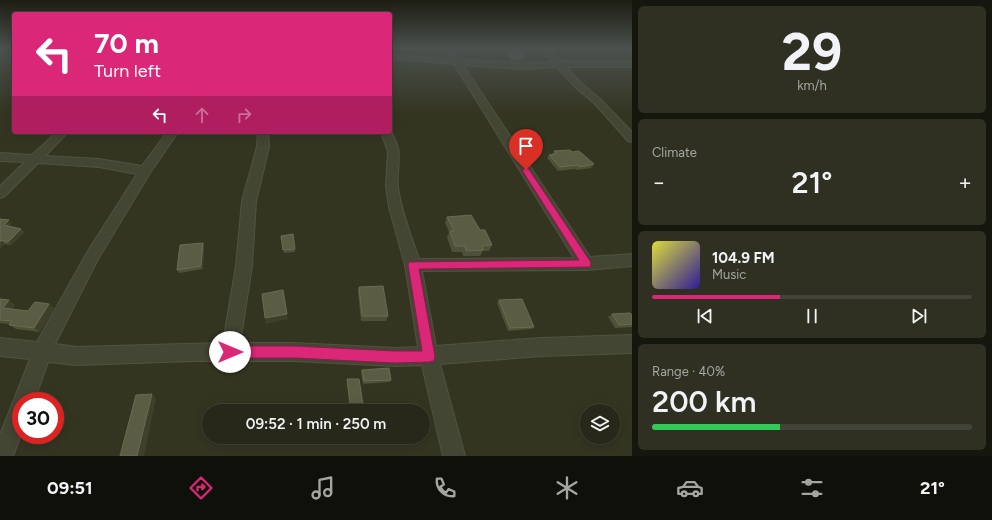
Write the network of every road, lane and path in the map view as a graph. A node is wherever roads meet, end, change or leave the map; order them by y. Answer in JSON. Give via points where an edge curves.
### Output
{"nodes":[{"id":1,"x":462,"y":70,"type":"edge"},
{"id":2,"x":566,"y":70,"type":"edge"},
{"id":3,"x":61,"y":134,"type":"edge"},
{"id":4,"x":172,"y":134,"type":"edge"},
{"id":5,"x":263,"y":134,"type":"edge"},
{"id":6,"x":387,"y":134,"type":"edge"},
{"id":7,"x":632,"y":139,"type":"edge"},
{"id":8,"x":0,"y":156,"type":"edge"},
{"id":9,"x":36,"y":158,"type":"junction"},
{"id":10,"x":145,"y":171,"type":"junction"},
{"id":11,"x":0,"y":193,"type":"edge"},
{"id":12,"x":632,"y":260,"type":"edge"},
{"id":13,"x":586,"y":264,"type":"junction"},
{"id":14,"x":413,"y":265,"type":"junction"},
{"id":15,"x":632,"y":344,"type":"edge"},
{"id":16,"x":0,"y":347,"type":"edge"},
{"id":17,"x":42,"y":352,"type":"junction"},
{"id":18,"x":230,"y":352,"type":"junction"},
{"id":19,"x":429,"y":356,"type":"junction"},
{"id":20,"x":27,"y":392,"type":"edge"},
{"id":21,"x":12,"y":431,"type":"edge"},
{"id":22,"x":2,"y":456,"type":"edge"},
{"id":23,"x":454,"y":456,"type":"edge"}],
"edges":[{"from":1,"to":13,"type":"street"},
{"from":2,"to":7,"type":"street"},
{"from":3,"to":9,"type":"street"},
{"from":4,"to":10,"type":"street"},
{"from":5,"to":18,"type":"street","via":[[263,147],[249,201],[244,266]]},
{"from":6,"to":14,"type":"street","via":[[394,152],[392,186],[396,207]]},
{"from":8,"to":9,"type":"street"},
{"from":9,"to":10,"type":"street","via":[[99,163]]},
{"from":9,"to":11,"type":"street"},
{"from":10,"to":17,"type":"street","via":[[93,255]]},
{"from":12,"to":13,"type":"street"},
{"from":13,"to":14,"type":"street"},
{"from":14,"to":19,"type":"street"},
{"from":15,"to":19,"type":"street","via":[[541,347]]},
{"from":16,"to":17,"type":"street"},
{"from":17,"to":18,"type":"street","via":[[77,356]]},
{"from":17,"to":20,"type":"street"},
{"from":18,"to":19,"type":"street"},
{"from":19,"to":23,"type":"street"},
{"from":21,"to":22,"type":"street"}]}
